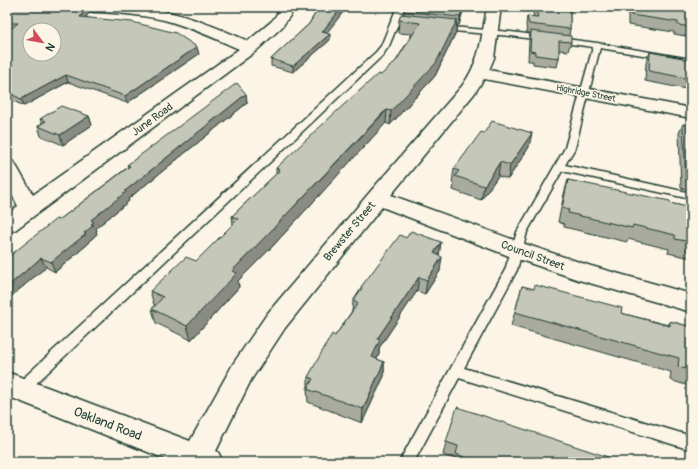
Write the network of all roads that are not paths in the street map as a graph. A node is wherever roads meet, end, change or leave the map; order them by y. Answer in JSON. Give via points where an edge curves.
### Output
{"nodes":[{"id":1,"x":70,"y":7,"type":"edge"},
{"id":2,"x":289,"y":7,"type":"edge"},
{"id":3,"x":401,"y":7,"type":"edge"},
{"id":4,"x":494,"y":7,"type":"edge"},
{"id":5,"x":434,"y":28,"type":"edge"},
{"id":6,"x":491,"y":33,"type":"junction"},
{"id":7,"x":598,"y":45,"type":"junction"},
{"id":8,"x":250,"y":48,"type":"junction"},
{"id":9,"x":691,"y":61,"type":"edge"},
{"id":10,"x":480,"y":73,"type":"junction"},
{"id":11,"x":585,"y":93,"type":"junction"},
{"id":12,"x":691,"y":112,"type":"edge"},
{"id":13,"x":7,"y":166,"type":"edge"},
{"id":14,"x":560,"y":167,"type":"junction"},
{"id":15,"x":691,"y":196,"type":"edge"},
{"id":16,"x":377,"y":197,"type":"junction"},
{"id":17,"x":30,"y":208,"type":"junction"},
{"id":18,"x":7,"y":225,"type":"edge"},
{"id":19,"x":517,"y":250,"type":"junction"},
{"id":20,"x":691,"y":304,"type":"edge"},
{"id":21,"x":455,"y":371,"type":"junction"},
{"id":22,"x":14,"y":386,"type":"edge"},
{"id":23,"x":691,"y":443,"type":"edge"},
{"id":24,"x":203,"y":460,"type":"edge"},
{"id":25,"x":406,"y":462,"type":"edge"}],
"edges":[{"from":1,"to":8,"type":"street","via":[[111,8],[163,16],[204,28]]},
{"from":2,"to":8,"type":"street","name":"June Road","via":[[277,24]]},
{"from":3,"to":22,"type":"lane","via":[[399,24],[379,54]]},
{"from":4,"to":6,"type":"street","name":"Brewster Street"},
{"from":5,"to":6,"type":"lane"},
{"from":6,"to":7,"type":"lane"},
{"from":6,"to":10,"type":"street","name":"Brewster Street"},
{"from":7,"to":9,"type":"lane"},
{"from":7,"to":11,"type":"lane"},
{"from":8,"to":17,"type":"street","name":"June Road"},
{"from":10,"to":11,"type":"street","name":"Highridge Street"},
{"from":10,"to":16,"type":"street","name":"Brewster Street"},
{"from":11,"to":12,"type":"street","name":"Highridge Street"},
{"from":11,"to":14,"type":"lane","via":[[570,148]]},
{"from":13,"to":17,"type":"street"},
{"from":14,"to":15,"type":"lane"},
{"from":14,"to":19,"type":"lane","via":[[522,232]]},
{"from":16,"to":19,"type":"street","name":"Council Street"},
{"from":16,"to":24,"type":"street","name":"Brewster Street","via":[[276,321],[242,372]]},
{"from":17,"to":18,"type":"street","name":"June Road"},
{"from":19,"to":20,"type":"street","name":"Council Street","via":[[621,285]]},
{"from":19,"to":21,"type":"lane","via":[[512,270]]},
{"from":21,"to":23,"type":"lane"},
{"from":21,"to":25,"type":"lane"},
{"from":22,"to":24,"type":"street","name":"Oakland Road"}]}
